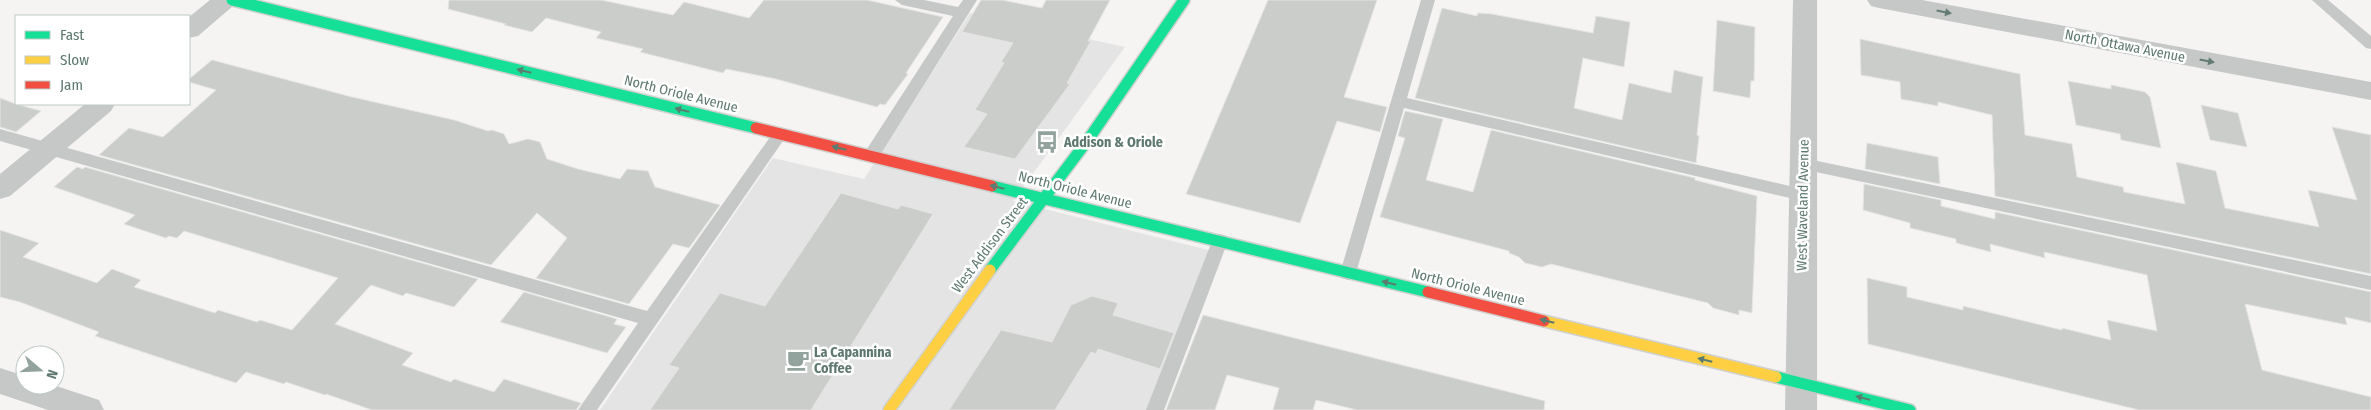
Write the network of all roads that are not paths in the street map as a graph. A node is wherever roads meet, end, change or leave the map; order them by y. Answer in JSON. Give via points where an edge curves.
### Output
{"nodes":[{"id":1,"x":225,"y":0,"type":"edge"},
{"id":2,"x":232,"y":0,"type":"edge"},
{"id":3,"x":902,"y":0,"type":"edge"},
{"id":4,"x":970,"y":0,"type":"edge"},
{"id":5,"x":1184,"y":0,"type":"edge"},
{"id":6,"x":1428,"y":0,"type":"edge"},
{"id":7,"x":1805,"y":0,"type":"edge"},
{"id":8,"x":1879,"y":0,"type":"edge"},
{"id":9,"x":2318,"y":0,"type":"edge"},
{"id":10,"x":962,"y":13,"type":"junction"},
{"id":11,"x":190,"y":29,"type":"edge"},
{"id":12,"x":2371,"y":44,"type":"edge"},
{"id":13,"x":2371,"y":91,"type":"edge"},
{"id":14,"x":1398,"y":101,"type":"junction"},
{"id":15,"x":101,"y":105,"type":"edge"},
{"id":16,"x":780,"y":134,"type":"junction"},
{"id":17,"x":0,"y":135,"type":"edge"},
{"id":18,"x":48,"y":149,"type":"junction"},
{"id":19,"x":871,"y":156,"type":"junction"},
{"id":20,"x":1804,"y":164,"type":"junction"},
{"id":21,"x":0,"y":189,"type":"edge"},
{"id":22,"x":1803,"y":195,"type":"junction"},
{"id":23,"x":1044,"y":198,"type":"junction"},
{"id":24,"x":1220,"y":241,"type":"junction"},
{"id":25,"x":1348,"y":273,"type":"junction"},
{"id":26,"x":2371,"y":283,"type":"edge"},
{"id":27,"x":650,"y":319,"type":"junction"},
{"id":28,"x":0,"y":381,"type":"edge"},
{"id":29,"x":1801,"y":397,"type":"edge"},
{"id":30,"x":88,"y":410,"type":"edge"},
{"id":31,"x":587,"y":410,"type":"edge"},
{"id":32,"x":889,"y":410,"type":"edge"},
{"id":33,"x":1155,"y":410,"type":"edge"},
{"id":34,"x":1910,"y":410,"type":"edge"}],
"edges":[{"from":1,"to":11,"type":"street"},
{"from":16,"to":2,"type":"street","name":"North Oriole Avenue","one_way":true},
{"from":3,"to":10,"type":"lane"},
{"from":4,"to":10,"type":"lane"},
{"from":5,"to":23,"type":"street","name":"West Addison Street"},
{"from":6,"to":14,"type":"lane"},
{"from":7,"to":20,"type":"street","name":"West Waveland Avenue"},
{"from":8,"to":13,"type":"street","name":"North Ottawa Avenue","one_way":true},
{"from":9,"to":12,"type":"lane"},
{"from":10,"to":19,"type":"lane"},
{"from":14,"to":22,"type":"lane"},
{"from":14,"to":25,"type":"lane"},
{"from":15,"to":18,"type":"street"},
{"from":19,"to":16,"type":"street","name":"North Oriole Avenue","one_way":true},
{"from":16,"to":27,"type":"lane"},
{"from":17,"to":18,"type":"lane"},
{"from":18,"to":21,"type":"street"},
{"from":18,"to":27,"type":"lane"},
{"from":23,"to":19,"type":"street","name":"North Oriole Avenue","one_way":true},
{"from":20,"to":22,"type":"street","name":"West Waveland Avenue"},
{"from":20,"to":26,"type":"lane"},
{"from":22,"to":29,"type":"street","name":"West Waveland Avenue"},
{"from":23,"to":24,"type":"street","name":"North Oriole Avenue"},
{"from":23,"to":32,"type":"street","name":"West Addison Street"},
{"from":24,"to":25,"type":"street","name":"North Oriole Avenue"},
{"from":24,"to":33,"type":"lane"},
{"from":29,"to":25,"type":"street","name":"North Oriole Avenue","one_way":true},
{"from":27,"to":31,"type":"lane"},
{"from":28,"to":30,"type":"street"},
{"from":34,"to":29,"type":"street","name":"North Oriole Avenue","one_way":true}]}
